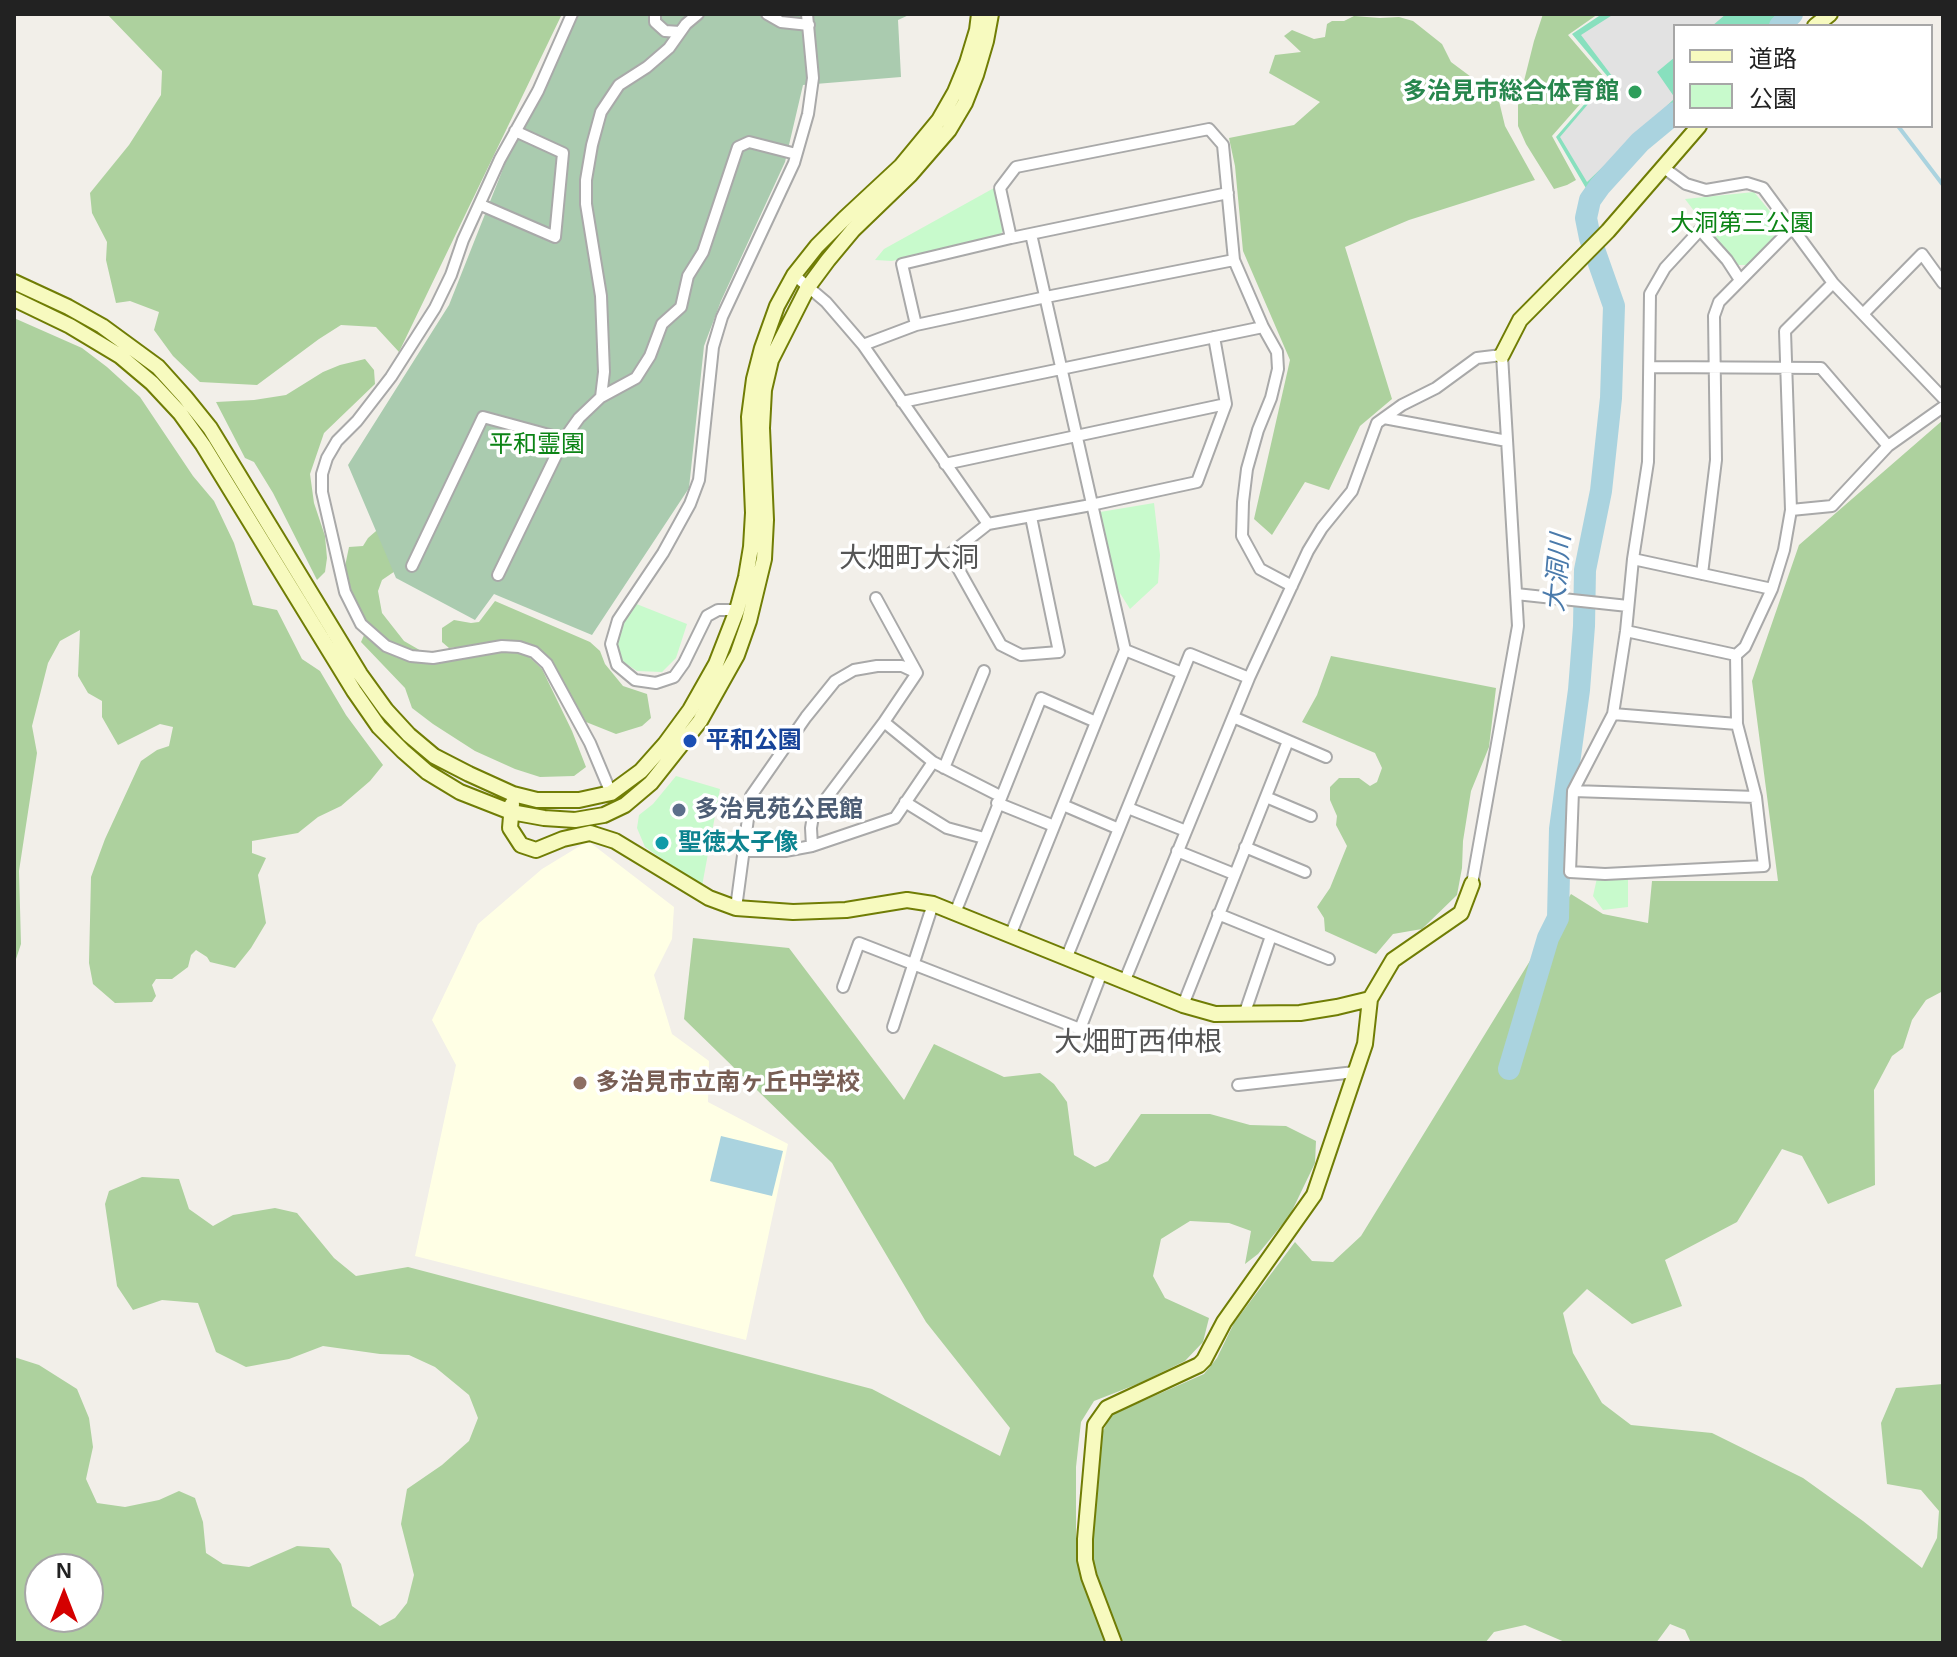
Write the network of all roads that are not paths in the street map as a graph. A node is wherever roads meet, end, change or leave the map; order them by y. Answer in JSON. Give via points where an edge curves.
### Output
{"nodes":[{"id":1,"x":572,"y":14,"type":"edge"},
{"id":2,"x":655,"y":14,"type":"edge"},
{"id":3,"x":698,"y":14,"type":"edge"},
{"id":4,"x":767,"y":14,"type":"edge"},
{"id":5,"x":979,"y":14,"type":"edge"},
{"id":6,"x":991,"y":14,"type":"edge"},
{"id":7,"x":808,"y":19,"type":"edge"},
{"id":8,"x":680,"y":32,"type":"junction"},
{"id":9,"x":1697,"y":128,"type":"edge"},
{"id":10,"x":515,"y":131,"type":"junction"},
{"id":11,"x":796,"y":154,"type":"junction"},
{"id":12,"x":1664,"y":168,"type":"junction"},
{"id":13,"x":1228,"y":193,"type":"junction"},
{"id":14,"x":481,"y":205,"type":"junction"},
{"id":15,"x":1793,"y":227,"type":"junction"},
{"id":16,"x":1031,"y":234,"type":"junction"},
{"id":17,"x":1011,"y":238,"type":"junction"},
{"id":18,"x":1234,"y":260,"type":"junction"},
{"id":19,"x":794,"y":275,"type":"junction"},
{"id":20,"x":1740,"y":280,"type":"junction"},
{"id":21,"x":14,"y":282,"type":"edge"},
{"id":22,"x":1833,"y":283,"type":"junction"},
{"id":23,"x":1943,"y":283,"type":"edge"},
{"id":24,"x":808,"y":287,"type":"junction"},
{"id":25,"x":1046,"y":297,"type":"junction"},
{"id":26,"x":14,"y":299,"type":"edge"},
{"id":27,"x":1863,"y":314,"type":"junction"},
{"id":28,"x":916,"y":325,"type":"junction"},
{"id":29,"x":1263,"y":327,"type":"junction"},
{"id":30,"x":1214,"y":337,"type":"junction"},
{"id":31,"x":863,"y":345,"type":"junction"},
{"id":32,"x":1502,"y":355,"type":"junction"},
{"id":33,"x":1650,"y":367,"type":"junction"},
{"id":34,"x":1716,"y":367,"type":"junction"},
{"id":35,"x":1786,"y":367,"type":"junction"},
{"id":36,"x":1062,"y":368,"type":"junction"},
{"id":37,"x":601,"y":397,"type":"junction"},
{"id":38,"x":1943,"y":398,"type":"edge"},
{"id":39,"x":902,"y":402,"type":"junction"},
{"id":40,"x":1226,"y":404,"type":"junction"},
{"id":41,"x":1943,"y":407,"type":"edge"},
{"id":42,"x":1384,"y":418,"type":"junction"},
{"id":43,"x":1076,"y":437,"type":"junction"},
{"id":44,"x":564,"y":439,"type":"junction"},
{"id":45,"x":1507,"y":441,"type":"junction"},
{"id":46,"x":1888,"y":446,"type":"junction"},
{"id":47,"x":945,"y":464,"type":"junction"},
{"id":48,"x":1091,"y":505,"type":"junction"},
{"id":49,"x":1791,"y":510,"type":"junction"},
{"id":50,"x":1031,"y":517,"type":"junction"},
{"id":51,"x":988,"y":524,"type":"junction"},
{"id":52,"x":1633,"y":559,"type":"junction"},
{"id":53,"x":412,"y":566,"type":"dead end"},
{"id":54,"x":1702,"y":574,"type":"junction"},
{"id":55,"x":498,"y":575,"type":"dead end"},
{"id":56,"x":1292,"y":586,"type":"junction"},
{"id":57,"x":1772,"y":589,"type":"junction"},
{"id":58,"x":1516,"y":594,"type":"junction"},
{"id":59,"x":876,"y":598,"type":"dead end"},
{"id":60,"x":1628,"y":606,"type":"junction"},
{"id":61,"x":737,"y":610,"type":"junction"},
{"id":62,"x":1626,"y":631,"type":"junction"},
{"id":63,"x":1125,"y":650,"type":"junction"},
{"id":64,"x":1736,"y":655,"type":"junction"},
{"id":65,"x":984,"y":671,"type":"dead end"},
{"id":66,"x":917,"y":673,"type":"junction"},
{"id":67,"x":1182,"y":673,"type":"junction"},
{"id":68,"x":1249,"y":678,"type":"junction"},
{"id":69,"x":1613,"y":714,"type":"junction"},
{"id":70,"x":1233,"y":717,"type":"junction"},
{"id":71,"x":884,"y":722,"type":"junction"},
{"id":72,"x":1096,"y":722,"type":"junction"},
{"id":73,"x":1737,"y":724,"type":"junction"},
{"id":74,"x":1288,"y":741,"type":"junction"},
{"id":75,"x":1326,"y":757,"type":"dead end"},
{"id":76,"x":933,"y":762,"type":"junction"},
{"id":77,"x":944,"y":768,"type":"junction"},
{"id":78,"x":1573,"y":791,"type":"junction"},
{"id":79,"x":611,"y":793,"type":"junction"},
{"id":80,"x":513,"y":794,"type":"junction"},
{"id":81,"x":1266,"y":797,"type":"junction"},
{"id":82,"x":1756,"y":797,"type":"junction"},
{"id":83,"x":999,"y":800,"type":"junction"},
{"id":84,"x":905,"y":802,"type":"junction"},
{"id":85,"x":1063,"y":805,"type":"junction"},
{"id":86,"x":1128,"y":808,"type":"junction"},
{"id":87,"x":511,"y":812,"type":"junction"},
{"id":88,"x":1311,"y":816,"type":"dead end"},
{"id":89,"x":1054,"y":826,"type":"junction"},
{"id":90,"x":1119,"y":829,"type":"junction"},
{"id":91,"x":1186,"y":831,"type":"junction"},
{"id":92,"x":984,"y":838,"type":"junction"},
{"id":93,"x":812,"y":846,"type":"junction"},
{"id":94,"x":1245,"y":847,"type":"junction"},
{"id":95,"x":744,"y":851,"type":"junction"},
{"id":96,"x":1177,"y":851,"type":"junction"},
{"id":97,"x":1305,"y":872,"type":"dead end"},
{"id":98,"x":1234,"y":874,"type":"junction"},
{"id":99,"x":1472,"y":884,"type":"joint"},
{"id":100,"x":933,"y":904,"type":"junction"},
{"id":101,"x":736,"y":908,"type":"junction"},
{"id":102,"x":955,"y":913,"type":"junction"},
{"id":103,"x":1218,"y":914,"type":"junction"},
{"id":104,"x":1010,"y":936,"type":"junction"},
{"id":105,"x":1271,"y":936,"type":"junction"},
{"id":106,"x":1066,"y":959,"type":"junction"},
{"id":107,"x":1329,"y":959,"type":"dead end"},
{"id":108,"x":913,"y":964,"type":"junction"},
{"id":109,"x":1102,"y":972,"type":"junction"},
{"id":110,"x":1125,"y":980,"type":"junction"},
{"id":111,"x":843,"y":987,"type":"dead end"},
{"id":112,"x":1370,"y":999,"type":"junction"},
{"id":113,"x":1183,"y":1005,"type":"junction"},
{"id":114,"x":1244,"y":1015,"type":"junction"},
{"id":115,"x":893,"y":1027,"type":"dead end"},
{"id":116,"x":1355,"y":1072,"type":"junction"},
{"id":117,"x":1238,"y":1085,"type":"dead end"},
{"id":118,"x":1114,"y":1643,"type":"edge"}],
"edges":[{"from":1,"to":10,"type":"street"},
{"from":2,"to":8,"type":"street","via":[[655,22],[665,31]]},
{"from":3,"to":8,"type":"street"},
{"from":4,"to":7,"type":"street","via":[[781,22]]},
{"from":5,"to":19,"type":"street","via":[[967,63],[939,120]]},
{"from":6,"to":24,"type":"street","via":[[976,75],[949,130],[853,230]]},
{"from":7,"to":11,"type":"street","via":[[813,78]]},
{"from":8,"to":37,"type":"street","via":[[669,48],[619,85],[601,112],[592,145],[586,204],[601,296]]},
{"from":9,"to":12,"type":"street"},
{"from":10,"to":14,"type":"street"},
{"from":10,"to":14,"type":"street","via":[[563,153],[555,237]]},
{"from":11,"to":37,"type":"street","via":[[749,142],[738,147],[681,307],[662,324],[636,378]]},
{"from":11,"to":61,"type":"street","via":[[713,347],[699,480],[663,553],[618,620],[611,644],[617,665],[635,680],[656,683],[674,677],[707,616]]},
{"from":12,"to":15,"type":"street","via":[[1706,190],[1747,183],[1763,188]]},
{"from":12,"to":32,"type":"street","via":[[1520,320]]},
{"from":13,"to":16,"type":"street"},
{"from":13,"to":17,"type":"street","via":[[1223,145],[1209,129],[1016,167],[1000,188]]},
{"from":13,"to":18,"type":"street"},
{"from":14,"to":79,"type":"street","via":[[435,308],[391,377],[327,458],[322,492],[337,564],[361,624],[386,646],[433,658],[502,646],[534,652],[552,672]]},
{"from":15,"to":20,"type":"street"},
{"from":15,"to":22,"type":"street"},
{"from":16,"to":17,"type":"street"},
{"from":16,"to":25,"type":"street"},
{"from":17,"to":28,"type":"street","via":[[902,264]]},
{"from":18,"to":25,"type":"street"},
{"from":18,"to":29,"type":"street"},
{"from":19,"to":24,"type":"street"},
{"from":19,"to":61,"type":"street","via":[[777,306],[754,379],[749,417],[751,547]]},
{"from":20,"to":33,"type":"street","via":[[1700,230],[1665,268],[1650,294]]},
{"from":20,"to":34,"type":"street","via":[[1719,302],[1714,316]]},
{"from":21,"to":80,"type":"street","via":[[102,326],[158,367],[210,428],[386,710],[434,756]]},
{"from":22,"to":27,"type":"street"},
{"from":22,"to":35,"type":"street","via":[[1785,331]]},
{"from":23,"to":27,"type":"street","via":[[1922,254]]},
{"from":24,"to":31,"type":"street"},
{"from":24,"to":87,"type":"street","via":[[771,360],[764,390],[764,559],[749,621],[737,655],[700,721],[651,783],[625,805],[575,820]]},
{"from":25,"to":28,"type":"street"},
{"from":25,"to":36,"type":"street"},
{"from":26,"to":87,"type":"street","via":[[120,356],[152,383],[203,445],[379,727],[427,772]]},
{"from":27,"to":38,"type":"street"},
{"from":28,"to":31,"type":"street"},
{"from":29,"to":30,"type":"street"},
{"from":29,"to":56,"type":"street","via":[[1277,352],[1278,369],[1247,469],[1242,536],[1260,569]]},
{"from":30,"to":36,"type":"street"},
{"from":30,"to":40,"type":"street"},
{"from":31,"to":39,"type":"street"},
{"from":32,"to":42,"type":"street","via":[[1477,358]]},
{"from":32,"to":45,"type":"street"},
{"from":33,"to":34,"type":"street"},
{"from":33,"to":52,"type":"street","via":[[1648,462]]},
{"from":34,"to":35,"type":"street"},
{"from":34,"to":54,"type":"street","via":[[1716,460]]},
{"from":35,"to":46,"type":"street","via":[[1821,368]]},
{"from":35,"to":49,"type":"street"},
{"from":36,"to":39,"type":"street"},
{"from":36,"to":43,"type":"street"},
{"from":37,"to":44,"type":"street"},
{"from":39,"to":47,"type":"street"},
{"from":40,"to":43,"type":"street"},
{"from":40,"to":48,"type":"street","via":[[1197,482]]},
{"from":41,"to":46,"type":"street"},
{"from":42,"to":45,"type":"street"},
{"from":42,"to":56,"type":"street","via":[[1377,423],[1352,491],[1322,528]]},
{"from":43,"to":47,"type":"street"},
{"from":43,"to":48,"type":"street"},
{"from":44,"to":53,"type":"street","via":[[483,417]]},
{"from":44,"to":55,"type":"street"},
{"from":45,"to":58,"type":"street"},
{"from":46,"to":49,"type":"street","via":[[1832,506]]},
{"from":47,"to":51,"type":"street"},
{"from":48,"to":50,"type":"street"},
{"from":48,"to":63,"type":"street"},
{"from":49,"to":57,"type":"street"},
{"from":50,"to":51,"type":"street"},
{"from":50,"to":51,"type":"street","via":[[1059,652],[1021,655],[1001,645],[950,554]]},
{"from":52,"to":54,"type":"street"},
{"from":52,"to":60,"type":"street"},
{"from":54,"to":57,"type":"street"},
{"from":56,"to":68,"type":"street"},
{"from":57,"to":64,"type":"street","via":[[1745,647]]},
{"from":58,"to":60,"type":"street"},
{"from":58,"to":99,"type":"street","via":[[1518,626]]},
{"from":59,"to":66,"type":"street"},
{"from":60,"to":62,"type":"street"},
{"from":61,"to":79,"type":"street","via":[[690,710],[641,771]]},
{"from":62,"to":64,"type":"street"},
{"from":62,"to":69,"type":"street"},
{"from":63,"to":67,"type":"street"},
{"from":63,"to":72,"type":"street"},
{"from":64,"to":73,"type":"street"},
{"from":65,"to":77,"type":"street"},
{"from":66,"to":71,"type":"street"},
{"from":66,"to":95,"type":"street","via":[[902,666],[877,666],[835,681],[751,796]]},
{"from":67,"to":68,"type":"street","via":[[1190,654]]},
{"from":67,"to":86,"type":"street"},
{"from":68,"to":70,"type":"street"},
{"from":69,"to":73,"type":"street"},
{"from":69,"to":78,"type":"street"},
{"from":70,"to":74,"type":"street"},
{"from":70,"to":91,"type":"street"},
{"from":71,"to":76,"type":"street"},
{"from":71,"to":93,"type":"street","via":[[813,816]]},
{"from":72,"to":83,"type":"street","via":[[1041,698]]},
{"from":72,"to":85,"type":"street"},
{"from":73,"to":82,"type":"street"},
{"from":74,"to":75,"type":"street"},
{"from":74,"to":81,"type":"street"},
{"from":76,"to":77,"type":"street"},
{"from":76,"to":84,"type":"street"},
{"from":77,"to":83,"type":"street"},
{"from":78,"to":82,"type":"street"},
{"from":78,"to":82,"type":"street","via":[[1570,872],[1605,874],[1764,866]]},
{"from":79,"to":80,"type":"street","via":[[579,800]]},
{"from":80,"to":87,"type":"street"},
{"from":81,"to":88,"type":"street"},
{"from":81,"to":94,"type":"street"},
{"from":83,"to":89,"type":"street"},
{"from":83,"to":92,"type":"street"},
{"from":84,"to":92,"type":"street","via":[[947,828]]},
{"from":84,"to":93,"type":"street","via":[[895,818]]},
{"from":85,"to":89,"type":"street"},
{"from":85,"to":90,"type":"street"},
{"from":86,"to":90,"type":"street"},
{"from":86,"to":91,"type":"street"},
{"from":87,"to":101,"type":"street","via":[[510,828],[521,845],[536,850],[590,833],[615,841],[709,898]]},
{"from":89,"to":104,"type":"street"},
{"from":90,"to":106,"type":"street"},
{"from":91,"to":96,"type":"street"},
{"from":92,"to":102,"type":"street"},
{"from":93,"to":95,"type":"street"},
{"from":94,"to":97,"type":"street"},
{"from":94,"to":98,"type":"street"},
{"from":95,"to":101,"type":"street"},
{"from":96,"to":98,"type":"street"},
{"from":96,"to":110,"type":"street"},
{"from":98,"to":103,"type":"street"},
{"from":99,"to":112,"type":"street","via":[[1461,913],[1393,960]]},
{"from":100,"to":101,"type":"street","via":[[907,900],[793,912]]},
{"from":100,"to":102,"type":"street"},
{"from":100,"to":108,"type":"street"},
{"from":102,"to":104,"type":"street"},
{"from":103,"to":105,"type":"street"},
{"from":103,"to":113,"type":"street"},
{"from":104,"to":106,"type":"street"},
{"from":105,"to":107,"type":"street"},
{"from":105,"to":114,"type":"street"},
{"from":106,"to":109,"type":"street"},
{"from":108,"to":109,"type":"street","via":[[1080,1029]]},
{"from":108,"to":111,"type":"street","via":[[859,943]]},
{"from":108,"to":115,"type":"street"},
{"from":109,"to":110,"type":"street"},
{"from":110,"to":113,"type":"street"},
{"from":112,"to":114,"type":"street","via":[[1300,1013]]},
{"from":112,"to":116,"type":"street","via":[[1365,1044]]},
{"from":113,"to":114,"type":"street"},
{"from":116,"to":117,"type":"street"},
{"from":116,"to":118,"type":"street","via":[[1314,1195],[1224,1322],[1204,1360],[1107,1408],[1095,1425],[1085,1560]]}]}
